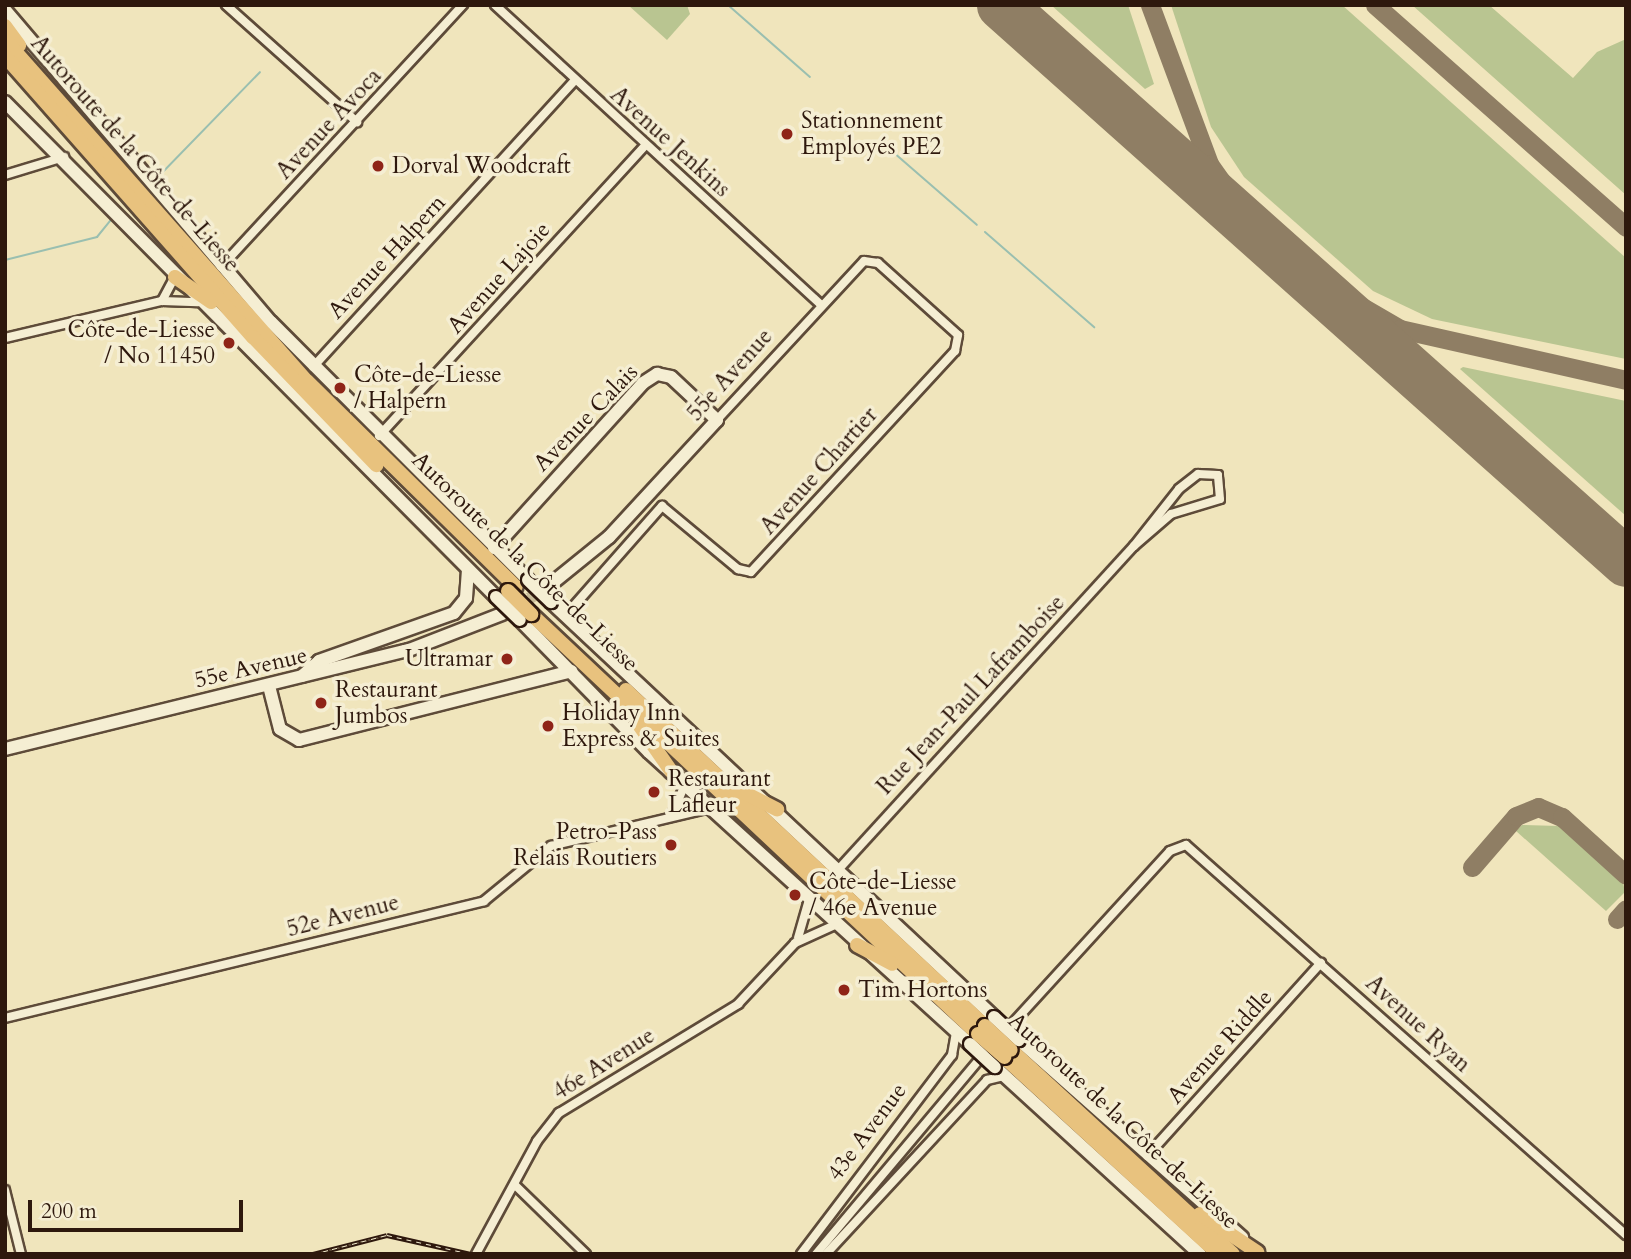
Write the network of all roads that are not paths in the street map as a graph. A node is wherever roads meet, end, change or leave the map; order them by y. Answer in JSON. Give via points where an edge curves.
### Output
{"nodes":[{"id":1,"x":226,"y":5,"type":"edge"},
{"id":2,"x":463,"y":5,"type":"edge"},
{"id":3,"x":495,"y":5,"type":"edge"},
{"id":4,"x":5,"y":10,"type":"edge"},
{"id":5,"x":5,"y":26,"type":"edge"},
{"id":6,"x":5,"y":40,"type":"edge"},
{"id":7,"x":5,"y":56,"type":"edge"},
{"id":8,"x":574,"y":81,"type":"junction"},
{"id":9,"x":5,"y":102,"type":"edge"},
{"id":10,"x":68,"y":111,"type":"junction"},
{"id":11,"x":357,"y":122,"type":"junction"},
{"id":12,"x":646,"y":145,"type":"junction"},
{"id":13,"x":64,"y":157,"type":"junction"},
{"id":14,"x":5,"y":175,"type":"edge"},
{"id":15,"x":221,"y":267,"type":"junction"},
{"id":16,"x":175,"y":277,"type":"junction"},
{"id":17,"x":162,"y":301,"type":"junction"},
{"id":18,"x":198,"y":302,"type":"junction"},
{"id":19,"x":821,"y":305,"type":"junction"},
{"id":20,"x":253,"y":337,"type":"junction"},
{"id":21,"x":5,"y":338,"type":"edge"},
{"id":22,"x":313,"y":367,"type":"junction"},
{"id":23,"x":717,"y":420,"type":"junction"},
{"id":24,"x":379,"y":436,"type":"junction"},
{"id":25,"x":1134,"y":546,"type":"junction"},
{"id":26,"x":494,"y":548,"type":"junction"},
{"id":27,"x":468,"y":570,"type":"junction"},
{"id":28,"x":547,"y":588,"type":"tunnel mouth"},
{"id":29,"x":512,"y":589,"type":"junction"},
{"id":30,"x":536,"y":611,"type":"junction"},
{"id":31,"x":502,"y":614,"type":"tunnel mouth"},
{"id":32,"x":565,"y":616,"type":"junction"},
{"id":33,"x":571,"y":671,"type":"junction"},
{"id":34,"x":299,"y":679,"type":"junction"},
{"id":35,"x":269,"y":685,"type":"junction"},
{"id":36,"x":617,"y":695,"type":"junction"},
{"id":37,"x":5,"y":749,"type":"edge"},
{"id":38,"x":707,"y":766,"type":"junction"},
{"id":39,"x":671,"y":771,"type":"junction"},
{"id":40,"x":685,"y":785,"type":"junction"},
{"id":41,"x":710,"y":808,"type":"junction"},
{"id":42,"x":777,"y":809,"type":"junction"},
{"id":43,"x":672,"y":815,"type":"junction"},
{"id":44,"x":837,"y":871,"type":"junction"},
{"id":45,"x":809,"y":900,"type":"junction"},
{"id":46,"x":835,"y":925,"type":"junction"},
{"id":47,"x":795,"y":943,"type":"junction"},
{"id":48,"x":857,"y":945,"type":"junction"},
{"id":49,"x":1321,"y":963,"type":"junction"},
{"id":50,"x":937,"y":997,"type":"junction"},
{"id":51,"x":5,"y":1018,"type":"edge"},
{"id":52,"x":1012,"y":1024,"type":"dead end"},
{"id":53,"x":982,"y":1030,"type":"junction"},
{"id":54,"x":956,"y":1032,"type":"junction"},
{"id":55,"x":1007,"y":1058,"type":"junction"},
{"id":56,"x":978,"y":1060,"type":"dead end"},
{"id":57,"x":1147,"y":1156,"type":"junction"},
{"id":58,"x":515,"y":1185,"type":"junction"},
{"id":59,"x":1163,"y":1189,"type":"junction"},
{"id":60,"x":5,"y":1190,"type":"edge"},
{"id":61,"x":1626,"y":1234,"type":"edge"},
{"id":62,"x":1258,"y":1253,"type":"edge"},
{"id":63,"x":21,"y":1254,"type":"edge"},
{"id":64,"x":476,"y":1254,"type":"edge"},
{"id":65,"x":586,"y":1254,"type":"edge"},
{"id":66,"x":801,"y":1254,"type":"edge"},
{"id":67,"x":816,"y":1254,"type":"edge"},
{"id":68,"x":825,"y":1254,"type":"edge"},
{"id":69,"x":1199,"y":1254,"type":"edge"},
{"id":70,"x":1218,"y":1254,"type":"edge"},
{"id":71,"x":1233,"y":1254,"type":"edge"}],
"edges":[{"from":1,"to":11,"type":"street"},
{"from":2,"to":11,"type":"street","name":"Avenue Avoca"},
{"from":3,"to":8,"type":"street","name":"Avenue Jenkins"},
{"from":4,"to":15,"type":"main road"},
{"from":5,"to":10,"type":"highway"},
{"from":6,"to":10,"type":"highway","name":"Autoroute de la Côte-de-Liesse"},
{"from":7,"to":20,"type":"highway","name":"Autoroute de la Côte-de-Liesse"},
{"from":8,"to":12,"type":"street","name":"Avenue Jenkins"},
{"from":8,"to":22,"type":"street","name":"Avenue Halpern"},
{"from":9,"to":13,"type":"main road"},
{"from":10,"to":29,"type":"highway","name":"Autoroute de la Côte-de-Liesse","via":[[307,381]]},
{"from":11,"to":15,"type":"street","name":"Avenue Avoca"},
{"from":12,"to":19,"type":"street","name":"Avenue Jenkins"},
{"from":12,"to":24,"type":"street","name":"Avenue Lajoie"},
{"from":13,"to":14,"type":"street"},
{"from":13,"to":16,"type":"main road"},
{"from":15,"to":22,"type":"main road"},
{"from":16,"to":17,"type":"street"},
{"from":16,"to":18,"type":"main road"},
{"from":16,"to":20,"type":"highway"},
{"from":17,"to":18,"type":"street"},
{"from":17,"to":21,"type":"street"},
{"from":18,"to":27,"type":"main road"},
{"from":19,"to":23,"type":"street","name":"55e Avenue"},
{"from":19,"to":32,"type":"street","name":"Avenue Chartier","via":[[858,265],[873,260],[956,331],[959,344],[754,570],[738,569],[662,506]]},
{"from":20,"to":29,"type":"highway","name":"Autoroute de la Côte-de-Liesse"},
{"from":22,"to":24,"type":"main road"},
{"from":23,"to":26,"type":"main road","name":"Avenue Calais","via":[[671,377],[652,376]]},
{"from":23,"to":28,"type":"main road","name":"55e Avenue","via":[[609,537]]},
{"from":24,"to":26,"type":"main road"},
{"from":25,"to":25,"type":"street","name":"Rue Jean-Paul Laframboise","via":[[1171,514],[1216,502],[1221,478],[1198,474],[1168,500]]},
{"from":25,"to":44,"type":"street","name":"Rue Jean-Paul Laframboise"},
{"from":26,"to":29,"type":"main road"},
{"from":27,"to":29,"type":"main road"},
{"from":27,"to":34,"type":"main road","via":[[466,598],[454,613],[319,661]]},
{"from":29,"to":30,"type":"highway","name":"Autoroute de la Côte-de-Liesse","bridge":true},
{"from":29,"to":30,"type":"main road","bridge":true},
{"from":30,"to":32,"type":"main road"},
{"from":30,"to":33,"type":"main road"},
{"from":30,"to":36,"type":"highway","name":"Autoroute de la Côte-de-Liesse"},
{"from":30,"to":38,"type":"highway","name":"Autoroute de la Côte-de-Liesse"},
{"from":31,"to":34,"type":"main road","name":"55e Avenue","via":[[427,645]]},
{"from":32,"to":42,"type":"main road"},
{"from":33,"to":35,"type":"main road","via":[[299,740],[280,729]]},
{"from":33,"to":39,"type":"main road"},
{"from":34,"to":35,"type":"main road","name":"55e Avenue"},
{"from":35,"to":37,"type":"main road","name":"55e Avenue"},
{"from":36,"to":39,"type":"highway"},
{"from":36,"to":50,"type":"highway","name":"Autoroute de la Côte-de-Liesse"},
{"from":38,"to":42,"type":"highway"},
{"from":38,"to":53,"type":"highway","name":"Autoroute de la Côte-de-Liesse"},
{"from":39,"to":40,"type":"main road"},
{"from":40,"to":41,"type":"main road"},
{"from":40,"to":43,"type":"street"},
{"from":41,"to":43,"type":"street","name":"52e Avenue"},
{"from":41,"to":45,"type":"main road"},
{"from":42,"to":44,"type":"main road"},
{"from":43,"to":51,"type":"street","name":"52e Avenue","via":[[551,846],[484,901]]},
{"from":44,"to":53,"type":"main road"},
{"from":45,"to":46,"type":"main road"},
{"from":45,"to":47,"type":"street","name":"46e Avenue"},
{"from":46,"to":47,"type":"street","name":"46e Avenue"},
{"from":46,"to":48,"type":"main road"},
{"from":47,"to":58,"type":"street","name":"46e Avenue","via":[[738,1004],[559,1113]]},
{"from":48,"to":50,"type":"highway"},
{"from":48,"to":54,"type":"main road"},
{"from":49,"to":52,"type":"street","name":"Avenue Ryan","via":[[1184,844],[1165,856]]},
{"from":49,"to":57,"type":"street","name":"Avenue Riddle"},
{"from":49,"to":61,"type":"street","name":"Avenue Ryan"},
{"from":50,"to":53,"type":"highway","name":"Autoroute de la Côte-de-Liesse"},
{"from":53,"to":54,"type":"main road"},
{"from":53,"to":55,"type":"highway","name":"Autoroute de la Côte-de-Liesse","bridge":true},
{"from":53,"to":55,"type":"main road","bridge":true},
{"from":54,"to":66,"type":"street","name":"43e Avenue","via":[[952,1055]]},
{"from":55,"to":57,"type":"main road"},
{"from":55,"to":59,"type":"highway","name":"Autoroute de la Côte-de-Liesse"},
{"from":55,"to":68,"type":"street"},
{"from":55,"to":69,"type":"main road"},
{"from":55,"to":70,"type":"highway","name":"Autoroute de la Côte-de-Liesse"},
{"from":56,"to":67,"type":"street","name":"43e Avenue"},
{"from":57,"to":62,"type":"main road"},
{"from":58,"to":64,"type":"street","name":"46e Avenue"},
{"from":58,"to":65,"type":"street"},
{"from":59,"to":62,"type":"highway"},
{"from":59,"to":71,"type":"highway","name":"Autoroute de la Côte-de-Liesse"},
{"from":60,"to":63,"type":"street"}]}
